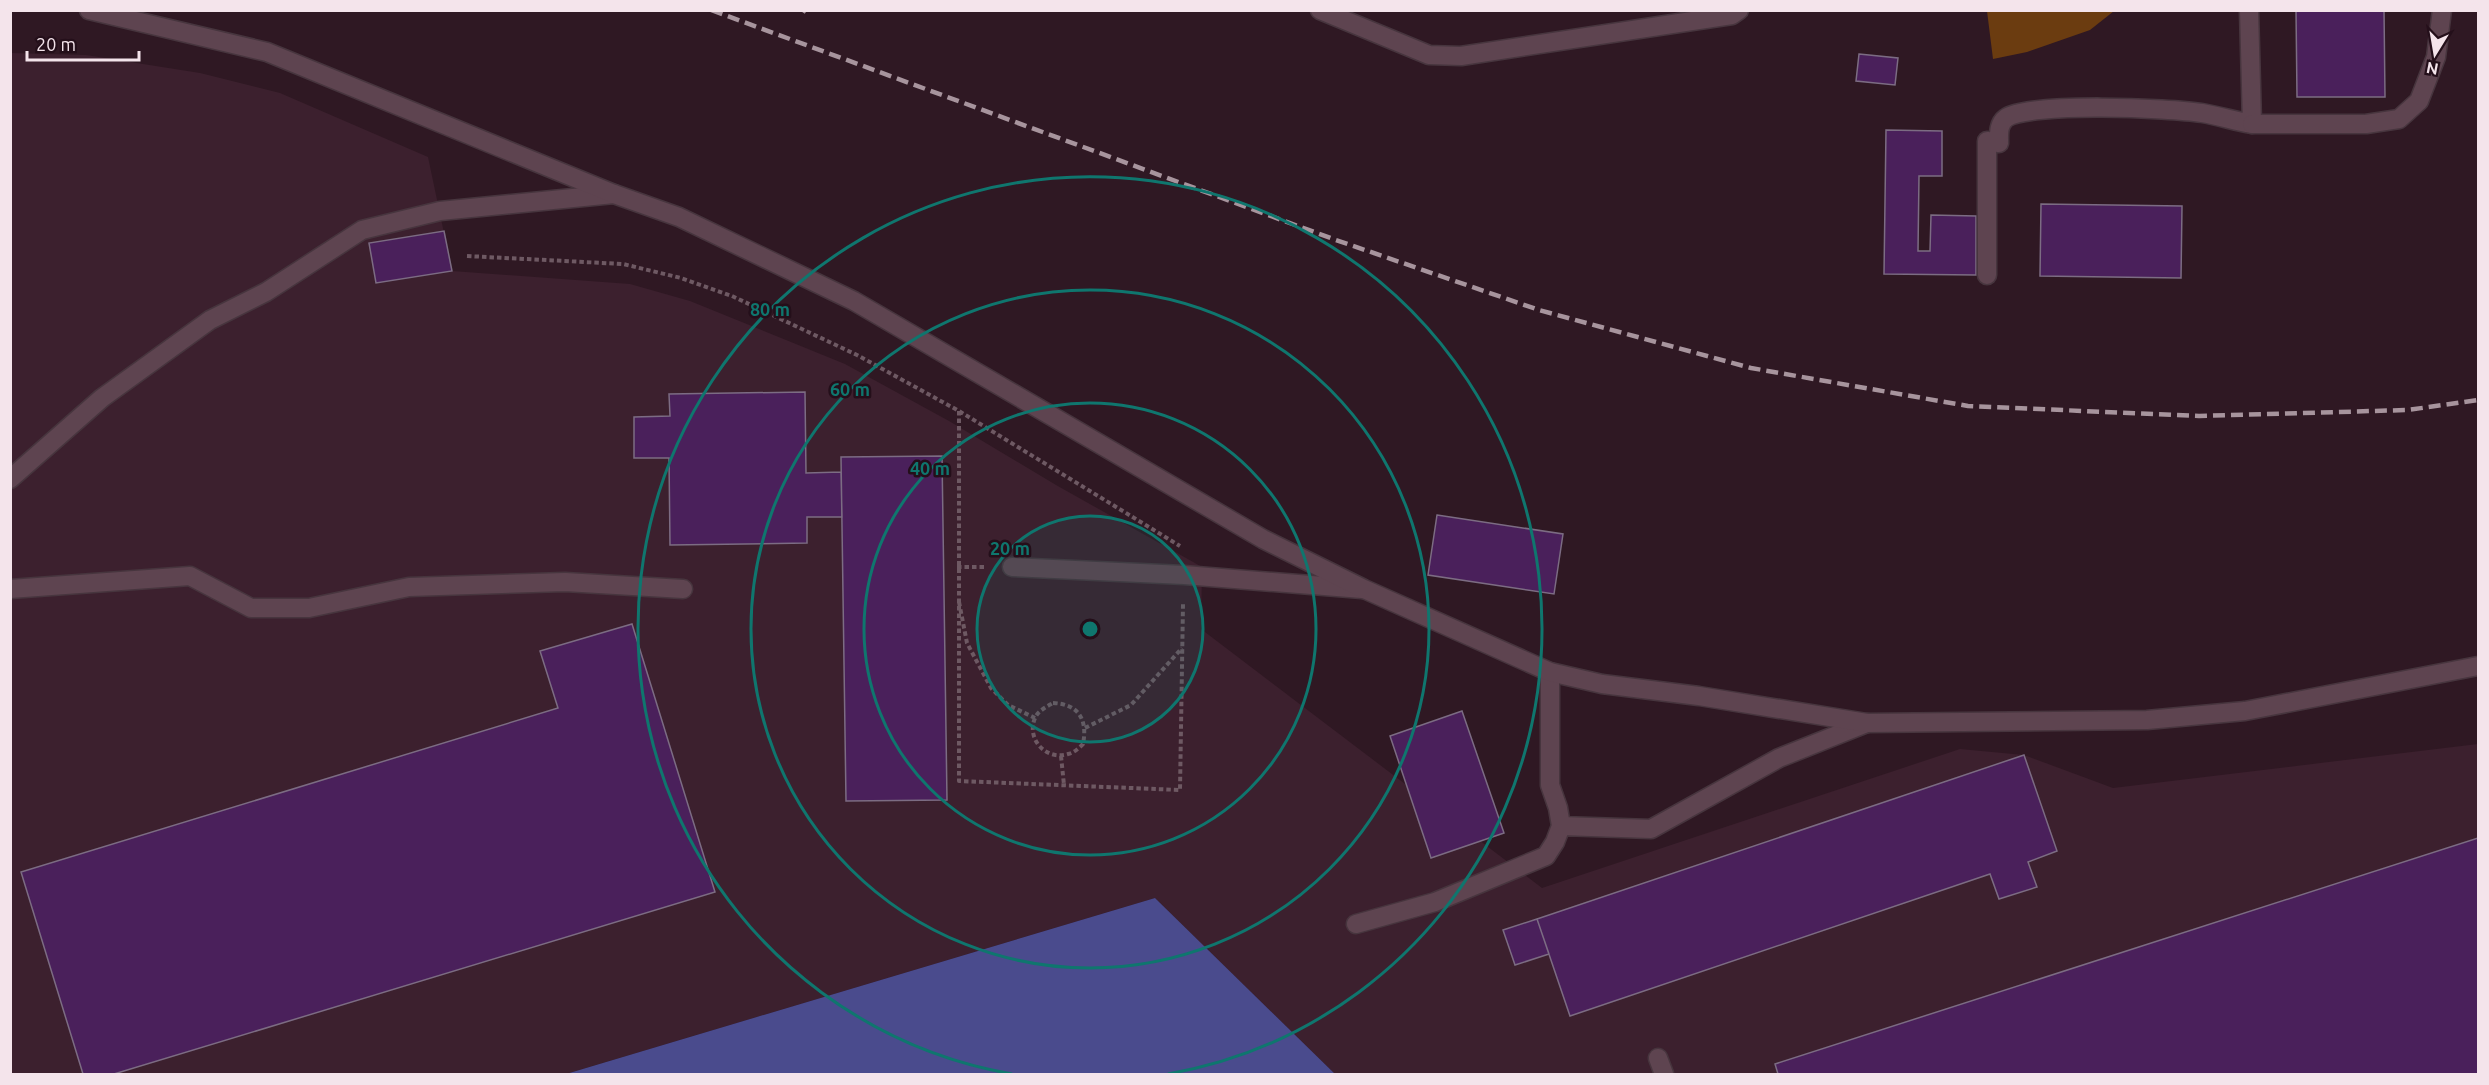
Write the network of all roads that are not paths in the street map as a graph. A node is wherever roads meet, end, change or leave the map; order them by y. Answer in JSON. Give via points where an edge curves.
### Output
{"nodes":[{"id":1,"x":89,"y":10,"type":"edge"},
{"id":2,"x":1320,"y":10,"type":"edge"},
{"id":3,"x":1739,"y":10,"type":"edge"},
{"id":4,"x":2249,"y":10,"type":"edge"},
{"id":5,"x":2442,"y":10,"type":"edge"},
{"id":6,"x":2252,"y":124,"type":"junction"},
{"id":7,"x":614,"y":194,"type":"junction"},
{"id":8,"x":1987,"y":275,"type":"dead end"},
{"id":9,"x":10,"y":479,"type":"edge"},
{"id":10,"x":1012,"y":567,"type":"dead end"},
{"id":11,"x":10,"y":589,"type":"edge"},
{"id":12,"x":683,"y":589,"type":"dead end"},
{"id":13,"x":1364,"y":589,"type":"junction"},
{"id":14,"x":2478,"y":666,"type":"edge"},
{"id":15,"x":1550,"y":672,"type":"junction"},
{"id":16,"x":1867,"y":723,"type":"junction"},
{"id":17,"x":1560,"y":826,"type":"junction"},
{"id":18,"x":1356,"y":924,"type":"dead end"}],
"edges":[{"from":1,"to":7,"type":"street","via":[[267,52]]},
{"from":2,"to":3,"type":"street","via":[[1429,55],[1461,56],[1732,15]]},
{"from":4,"to":6,"type":"street"},
{"from":5,"to":6,"type":"street","via":[[2436,57],[2419,101],[2399,118],[2366,124]]},
{"from":6,"to":8,"type":"street","via":[[2201,113],[2105,108],[2049,107],[2007,118],[1999,126],[1999,143],[1987,141]]},
{"from":7,"to":9,"type":"street","via":[[440,211],[362,230],[266,292],[210,320],[102,398]]},
{"from":7,"to":13,"type":"street","via":[[679,217],[854,301],[1263,539]]},
{"from":10,"to":13,"type":"street"},
{"from":11,"to":12,"type":"street","via":[[190,576],[251,608],[309,608],[409,587],[565,582]]},
{"from":13,"to":15,"type":"street"},
{"from":14,"to":16,"type":"street","via":[[2245,711],[2147,720]]},
{"from":15,"to":16,"type":"street","via":[[1602,684]]},
{"from":15,"to":17,"type":"street","via":[[1550,785]]},
{"from":16,"to":17,"type":"street","via":[[1779,758],[1651,829]]},
{"from":17,"to":18,"type":"street","via":[[1546,855],[1435,902]]}]}
